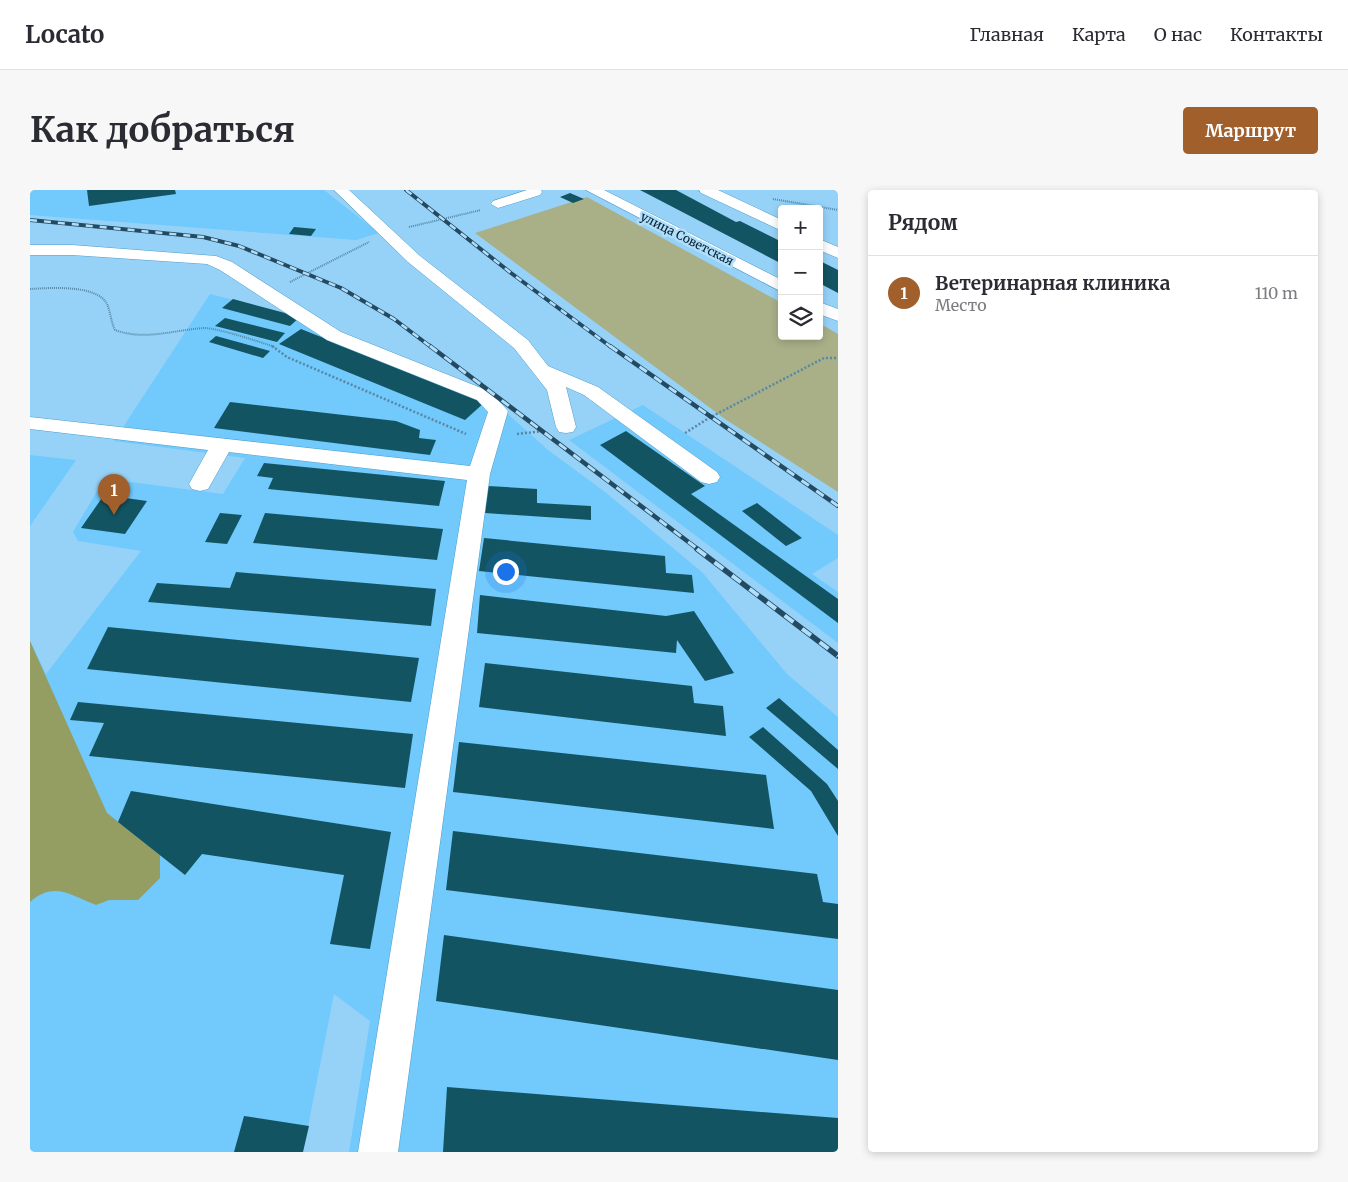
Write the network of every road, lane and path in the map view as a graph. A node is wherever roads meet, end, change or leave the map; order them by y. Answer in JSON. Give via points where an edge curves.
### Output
{"nodes":[{"id":1,"x":341,"y":190,"type":"edge"},
{"id":2,"x":593,"y":190,"type":"edge"},
{"id":3,"x":706,"y":190,"type":"edge"},
{"id":4,"x":536,"y":191,"type":"edge"},
{"id":5,"x":764,"y":198,"type":"dead end"},
{"id":6,"x":498,"y":204,"type":"dead end"},
{"id":7,"x":838,"y":210,"type":"edge"},
{"id":8,"x":778,"y":224,"type":"edge"},
{"id":9,"x":823,"y":246,"type":"edge"},
{"id":10,"x":30,"y":250,"type":"edge"},
{"id":11,"x":838,"y":253,"type":"edge"},
{"id":12,"x":778,"y":285,"type":"edge"},
{"id":13,"x":30,"y":290,"type":"edge"},
{"id":14,"x":823,"y":308,"type":"edge"},
{"id":15,"x":838,"y":316,"type":"edge"},
{"id":16,"x":838,"y":358,"type":"edge"},
{"id":17,"x":542,"y":370,"type":"junction"},
{"id":18,"x":30,"y":423,"type":"edge"},
{"id":19,"x":566,"y":427,"type":"joint"},
{"id":20,"x":489,"y":438,"type":"junction"},
{"id":21,"x":222,"y":444,"type":"junction"},
{"id":22,"x":666,"y":445,"type":"junction"},
{"id":23,"x":479,"y":474,"type":"junction"},
{"id":24,"x":709,"y":476,"type":"dead end"},
{"id":25,"x":200,"y":484,"type":"dead end"},
{"id":26,"x":378,"y":1152,"type":"edge"}],
"edges":[{"from":1,"to":17,"type":"street","via":[[414,259],[521,344]]},
{"from":2,"to":12,"type":"street","name":"улица Советская"},
{"from":3,"to":8,"type":"street"},
{"from":4,"to":6,"type":"street"},
{"from":5,"to":7,"type":"path"},
{"from":9,"to":11,"type":"street"},
{"from":10,"to":20,"type":"street","via":[[210,259],[269,292],[334,336],[484,396],[498,411]]},
{"from":13,"to":20,"type":"path","via":[[63,287],[97,294],[107,304],[115,330],[129,335],[152,336],[206,328],[275,348],[287,357],[473,437]]},
{"from":14,"to":15,"type":"street"},
{"from":16,"to":22,"type":"path","via":[[824,358],[709,418]]},
{"from":17,"to":19,"type":"street","via":[[557,389]]},
{"from":17,"to":22,"type":"street","via":[[591,391]]},
{"from":18,"to":21,"type":"street"},
{"from":19,"to":20,"type":"path"},
{"from":20,"to":23,"type":"street"},
{"from":21,"to":23,"type":"street"},
{"from":21,"to":25,"type":"street"},
{"from":22,"to":24,"type":"street"},
{"from":23,"to":26,"type":"street"}]}
